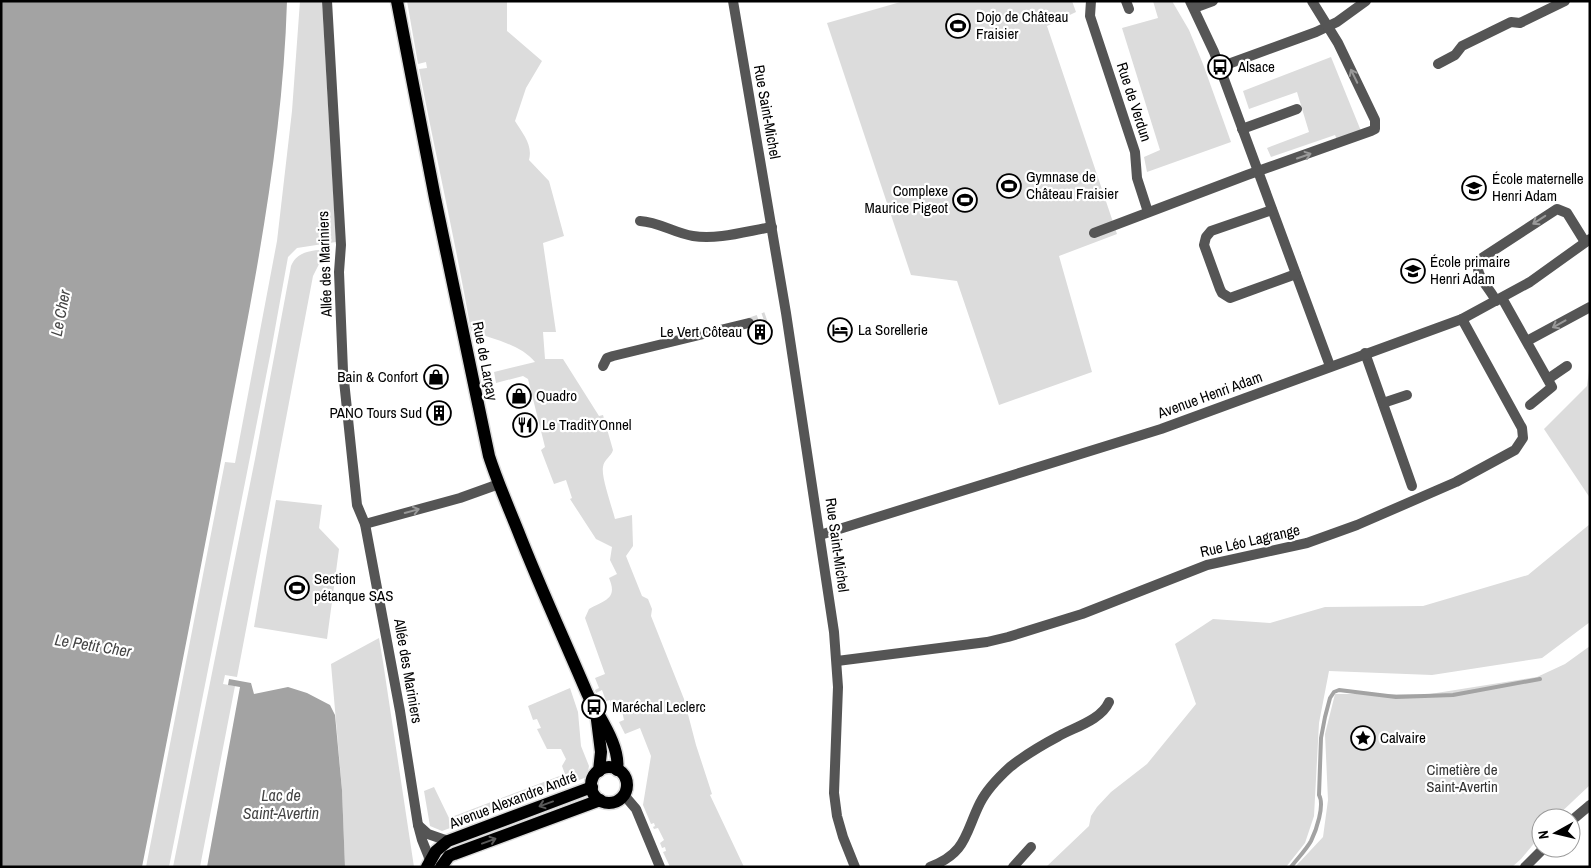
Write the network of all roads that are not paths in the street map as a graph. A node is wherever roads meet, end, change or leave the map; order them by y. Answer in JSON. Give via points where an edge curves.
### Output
{"nodes":[{"id":1,"x":327,"y":1,"type":"edge"},
{"id":2,"x":397,"y":1,"type":"edge"},
{"id":3,"x":733,"y":1,"type":"edge"},
{"id":4,"x":1091,"y":1,"type":"edge"},
{"id":5,"x":1213,"y":1,"type":"edge"},
{"id":6,"x":1312,"y":1,"type":"edge"},
{"id":7,"x":1366,"y":1,"type":"edge"},
{"id":8,"x":1565,"y":1,"type":"edge"},
{"id":9,"x":1192,"y":5,"type":"edge"},
{"id":10,"x":1328,"y":26,"type":"junction"},
{"id":11,"x":1438,"y":64,"type":"dead end"},
{"id":12,"x":1220,"y":68,"type":"junction"},
{"id":13,"x":1297,"y":109,"type":"dead end"},
{"id":14,"x":1242,"y":129,"type":"junction"},
{"id":15,"x":1258,"y":172,"type":"junction"},
{"id":16,"x":1272,"y":210,"type":"junction"},
{"id":17,"x":1148,"y":212,"type":"junction"},
{"id":18,"x":640,"y":221,"type":"dead end"},
{"id":19,"x":772,"y":227,"type":"junction"},
{"id":20,"x":1094,"y":233,"type":"dead end"},
{"id":21,"x":1588,"y":240,"type":"edge"},
{"id":22,"x":1296,"y":274,"type":"junction"},
{"id":23,"x":1499,"y":300,"type":"junction"},
{"id":24,"x":1590,"y":307,"type":"edge"},
{"id":25,"x":1462,"y":319,"type":"junction"},
{"id":26,"x":749,"y":322,"type":"tunnel mouth"},
{"id":27,"x":1527,"y":341,"type":"junction"},
{"id":28,"x":1365,"y":353,"type":"junction"},
{"id":29,"x":603,"y":366,"type":"dead end"},
{"id":30,"x":1330,"y":366,"type":"junction"},
{"id":31,"x":1567,"y":366,"type":"dead end"},
{"id":32,"x":1548,"y":379,"type":"junction"},
{"id":33,"x":1407,"y":395,"type":"dead end"},
{"id":34,"x":1383,"y":403,"type":"junction"},
{"id":35,"x":1530,"y":405,"type":"dead end"},
{"id":36,"x":499,"y":484,"type":"junction"},
{"id":37,"x":1412,"y":486,"type":"dead end"},
{"id":38,"x":365,"y":524,"type":"junction"},
{"id":39,"x":820,"y":535,"type":"junction"},
{"id":40,"x":836,"y":661,"type":"junction"},
{"id":41,"x":1109,"y":702,"type":"dead end"},
{"id":42,"x":595,"y":711,"type":"junction"},
{"id":43,"x":617,"y":770,"type":"junction"},
{"id":44,"x":600,"y":771,"type":"junction"},
{"id":45,"x":592,"y":787,"type":"junction"},
{"id":46,"x":624,"y":795,"type":"junction"},
{"id":47,"x":600,"y":800,"type":"junction"},
{"id":48,"x":418,"y":825,"type":"junction"},
{"id":49,"x":448,"y":841,"type":"junction"},
{"id":50,"x":1030,"y":847,"type":"dead end"},
{"id":51,"x":1534,"y":858,"type":"edge"},
{"id":52,"x":433,"y":865,"type":"edge"},
{"id":53,"x":660,"y":867,"type":"edge"},
{"id":54,"x":855,"y":867,"type":"edge"},
{"id":55,"x":930,"y":867,"type":"edge"},
{"id":56,"x":1013,"y":867,"type":"edge"},
{"id":57,"x":1525,"y":867,"type":"edge"}],
"edges":[{"from":1,"to":38,"type":"street","name":"Allée des Mariniers","via":[[341,245],[339,272],[344,371],[356,505]]},
{"from":2,"to":36,"type":"main road","name":"Rue de Larçay","via":[[484,434]]},
{"from":3,"to":19,"type":"street","name":"Rue Saint-Michel"},
{"from":4,"to":17,"type":"street","name":"Rue de Verdun","via":[[1090,16],[1135,152],[1137,178]]},
{"from":5,"to":9,"type":"street"},
{"from":6,"to":10,"type":"street"},
{"from":7,"to":10,"type":"street"},
{"from":8,"to":11,"type":"street","via":[[1462,46],[1456,55]]},
{"from":9,"to":12,"type":"street"},
{"from":10,"to":12,"type":"street"},
{"from":15,"to":10,"type":"street","one_way":true,"via":[[1374,129],[1375,120]]},
{"from":12,"to":14,"type":"street"},
{"from":13,"to":14,"type":"street"},
{"from":14,"to":15,"type":"street"},
{"from":15,"to":16,"type":"street"},
{"from":15,"to":17,"type":"street"},
{"from":16,"to":22,"type":"street"},
{"from":16,"to":22,"type":"street","via":[[1211,231],[1206,237],[1204,245],[1220,289],[1230,298]]},
{"from":17,"to":20,"type":"street"},
{"from":18,"to":19,"type":"street","via":[[694,236],[717,236]]},
{"from":19,"to":39,"type":"street","name":"Rue Saint-Michel"},
{"from":21,"to":23,"type":"street","name":"Avenue Henri Adam"},
{"from":21,"to":23,"type":"street","one_way":true,"via":[[1567,213],[1557,209],[1482,258],[1477,270]]},
{"from":22,"to":30,"type":"street"},
{"from":23,"to":25,"type":"street","name":"Avenue Henri Adam"},
{"from":23,"to":27,"type":"street"},
{"from":24,"to":27,"type":"street","one_way":true},
{"from":25,"to":28,"type":"street","name":"Avenue Henri Adam"},
{"from":25,"to":40,"type":"street","name":"Rue Léo Lagrange","via":[[1524,432],[1515,450],[1473,473],[1307,543],[1207,565],[1082,614],[1028,631],[987,642]]},
{"from":26,"to":29,"type":"street","via":[[613,356],[607,358]]},
{"from":27,"to":32,"type":"street"},
{"from":28,"to":30,"type":"street","name":"Avenue Henri Adam"},
{"from":28,"to":34,"type":"street"},
{"from":30,"to":39,"type":"street","name":"Avenue Henri Adam","via":[[1161,429]]},
{"from":31,"to":32,"type":"street"},
{"from":32,"to":35,"type":"street","via":[[1552,387]]},
{"from":33,"to":34,"type":"street"},
{"from":34,"to":37,"type":"street"},
{"from":38,"to":36,"type":"street","one_way":true},
{"from":36,"to":42,"type":"main road","name":"Rue de Larçay"},
{"from":38,"to":48,"type":"street","name":"Allée des Mariniers"},
{"from":39,"to":40,"type":"street","name":"Rue Saint-Michel"},
{"from":40,"to":54,"type":"street","name":"Rue Saint-Michel","via":[[838,695],[834,793],[837,816]]},
{"from":41,"to":55,"type":"street","via":[[1100,714],[1010,767],[985,795],[959,848]]},
{"from":42,"to":43,"type":"main road","via":[[615,748]]},
{"from":42,"to":44,"type":"main road","via":[[602,752]]},
{"from":43,"to":44,"type":"main road","via":[[605,768]]},
{"from":43,"to":46,"type":"main road","via":[[627,783]]},
{"from":44,"to":45,"type":"main road","via":[[592,781]]},
{"from":45,"to":47,"type":"main road"},
{"from":45,"to":49,"type":"main road","name":"Avenue Alexandre André","one_way":true},
{"from":46,"to":47,"type":"main road","via":[[616,802]]},
{"from":46,"to":53,"type":"street","via":[[636,809]]},
{"from":52,"to":47,"type":"main road","name":"Avenue Alexandre André","one_way":true,"via":[[454,854]]},
{"from":48,"to":49,"type":"street","via":[[428,834]]},
{"from":48,"to":52,"type":"street","name":"Allée des Mariniers"},
{"from":49,"to":52,"type":"main road","name":"Avenue Alexandre André","via":[[436,851]]},
{"from":50,"to":56,"type":"street"},
{"from":51,"to":57,"type":"street"}]}
